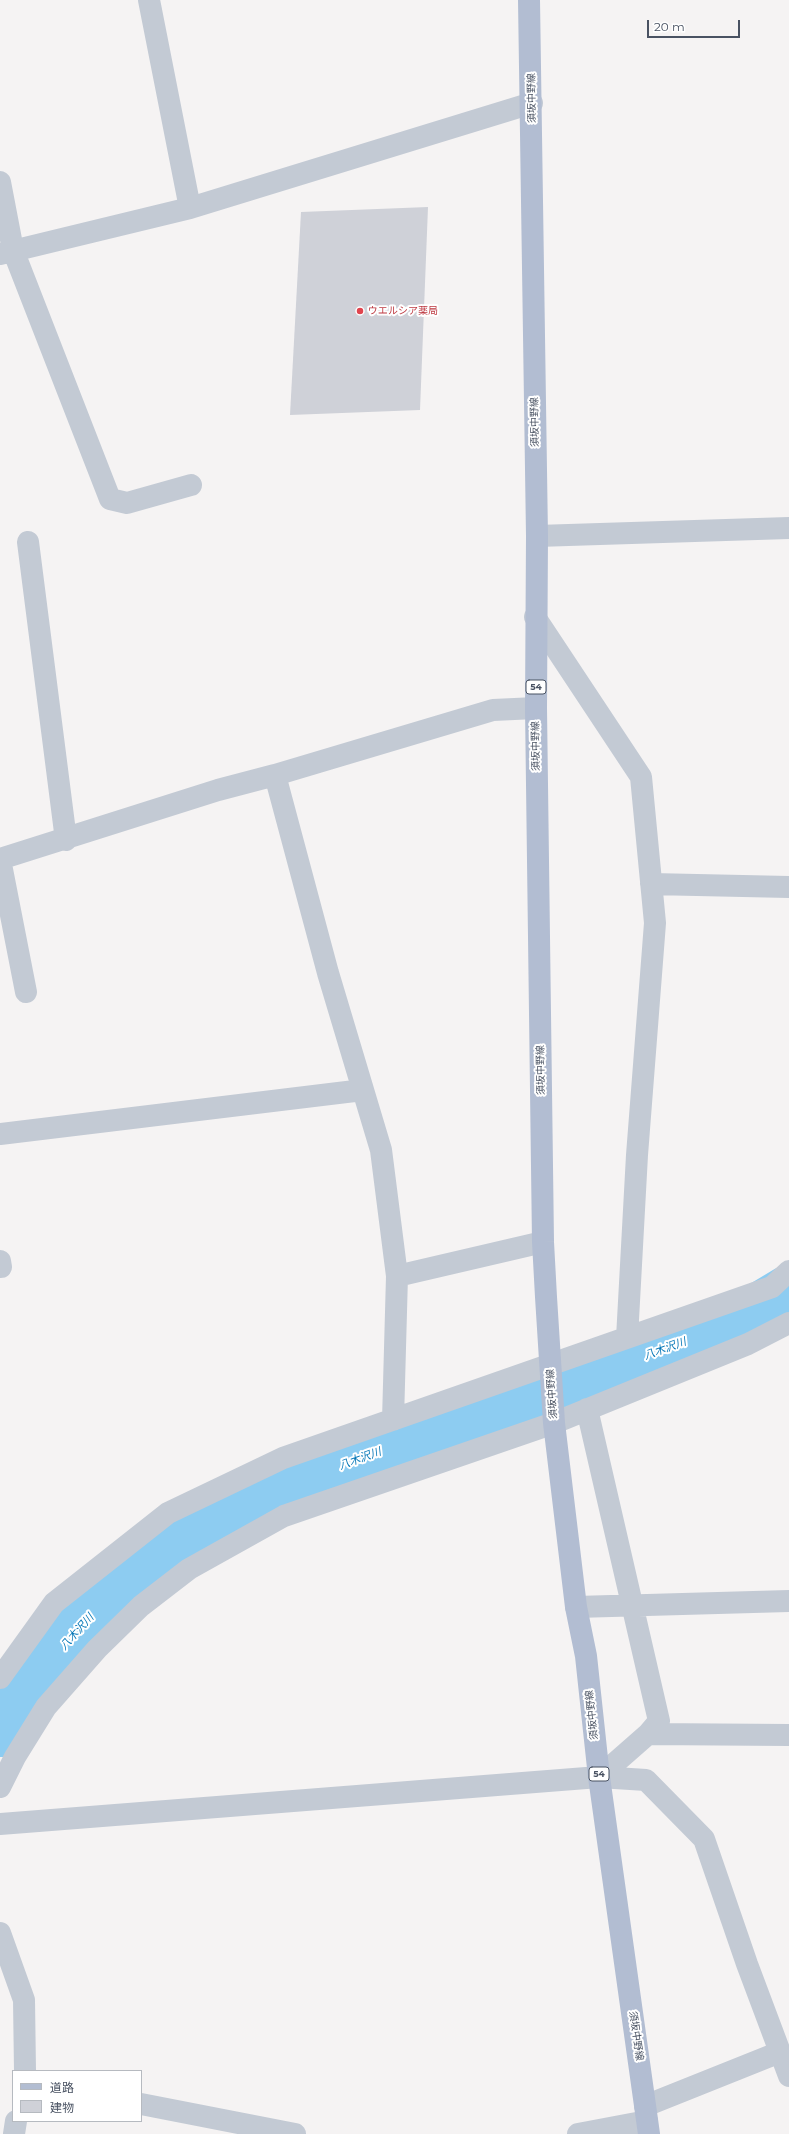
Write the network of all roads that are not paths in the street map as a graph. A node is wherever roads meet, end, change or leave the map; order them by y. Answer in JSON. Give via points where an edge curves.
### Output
{"nodes":[{"id":1,"x":149,"y":0,"type":"edge"},
{"id":2,"x":529,"y":0,"type":"edge"},
{"id":3,"x":532,"y":103,"type":"junction"},
{"id":4,"x":0,"y":182,"type":"edge"},
{"id":5,"x":190,"y":208,"type":"junction"},
{"id":6,"x":6,"y":252,"type":"edge"},
{"id":7,"x":191,"y":485,"type":"dead end"},
{"id":8,"x":789,"y":528,"type":"edge"},
{"id":9,"x":537,"y":536,"type":"junction"},
{"id":10,"x":28,"y":542,"type":"dead end"},
{"id":11,"x":535,"y":617,"type":"junction"},
{"id":12,"x":536,"y":708,"type":"junction"},
{"id":13,"x":274,"y":775,"type":"junction"},
{"id":14,"x":66,"y":840,"type":"junction"},
{"id":15,"x":0,"y":859,"type":"edge"},
{"id":16,"x":651,"y":884,"type":"junction"},
{"id":17,"x":789,"y":887,"type":"edge"},
{"id":18,"x":26,"y":992,"type":"dead end"},
{"id":19,"x":363,"y":1090,"type":"junction"},
{"id":20,"x":0,"y":1134,"type":"edge"},
{"id":21,"x":543,"y":1242,"type":"junction"},
{"id":22,"x":789,"y":1271,"type":"edge"},
{"id":23,"x":396,"y":1276,"type":"junction"},
{"id":24,"x":789,"y":1323,"type":"edge"},
{"id":25,"x":627,"y":1338,"type":"junction"},
{"id":26,"x":550,"y":1370,"type":"junction"},
{"id":27,"x":587,"y":1409,"type":"junction"},
{"id":28,"x":553,"y":1419,"type":"junction"},
{"id":29,"x":393,"y":1420,"type":"junction"},
{"id":30,"x":789,"y":1601,"type":"edge"},
{"id":31,"x":631,"y":1604,"type":"junction"},
{"id":32,"x":576,"y":1607,"type":"junction"},
{"id":33,"x":0,"y":1678,"type":"edge"},
{"id":34,"x":648,"y":1734,"type":"junction"},
{"id":35,"x":789,"y":1735,"type":"edge"},
{"id":36,"x":599,"y":1777,"type":"junction"},
{"id":37,"x":0,"y":1787,"type":"edge"},
{"id":38,"x":0,"y":1824,"type":"edge"},
{"id":39,"x":0,"y":1933,"type":"edge"},
{"id":40,"x":786,"y":2066,"type":"edge"},
{"id":41,"x":25,"y":2070,"type":"edge"},
{"id":42,"x":142,"y":2104,"type":"edge"},
{"id":43,"x":647,"y":2120,"type":"edge"},
{"id":44,"x":16,"y":2122,"type":"edge"},
{"id":45,"x":14,"y":2134,"type":"edge"},
{"id":46,"x":295,"y":2134,"type":"edge"},
{"id":47,"x":578,"y":2134,"type":"edge"}],
"edges":[{"from":1,"to":5,"type":"street"},
{"from":2,"to":3,"type":"main road","name":"須坂中野線","number":"54"},
{"from":3,"to":5,"type":"street"},
{"from":3,"to":9,"type":"main road","name":"須坂中野線","number":"54"},
{"from":4,"to":6,"type":"street"},
{"from":5,"to":6,"type":"street"},
{"from":6,"to":7,"type":"street","via":[[110,499],[127,503]]},
{"from":8,"to":9,"type":"street"},
{"from":9,"to":11,"type":"main road","name":"須坂中野線","number":"54"},
{"from":10,"to":14,"type":"street"},
{"from":11,"to":12,"type":"main road","name":"須坂中野線","number":"54"},
{"from":11,"to":16,"type":"street","via":[[641,777]]},
{"from":12,"to":13,"type":"street","via":[[493,710]]},
{"from":12,"to":21,"type":"main road","name":"須坂中野線","number":"54"},
{"from":13,"to":14,"type":"street","via":[[218,790]]},
{"from":13,"to":19,"type":"street"},
{"from":14,"to":15,"type":"street"},
{"from":15,"to":18,"type":"street"},
{"from":16,"to":17,"type":"street"},
{"from":16,"to":25,"type":"street","via":[[655,923],[637,1155]]},
{"from":19,"to":20,"type":"street"},
{"from":19,"to":23,"type":"street","via":[[381,1150]]},
{"from":21,"to":23,"type":"street"},
{"from":21,"to":26,"type":"main road","name":"須坂中野線","number":"54"},
{"from":22,"to":25,"type":"street","via":[[772,1287]]},
{"from":23,"to":29,"type":"street"},
{"from":24,"to":27,"type":"street","via":[[748,1344]]},
{"from":25,"to":26,"type":"street"},
{"from":26,"to":28,"type":"main road","name":"須坂中野線","number":"54"},
{"from":26,"to":29,"type":"street"},
{"from":27,"to":28,"type":"street"},
{"from":27,"to":31,"type":"street"},
{"from":28,"to":32,"type":"main road","name":"須坂中野線","number":"54"},
{"from":28,"to":37,"type":"street","via":[[284,1516],[189,1569],[141,1606],[97,1649],[51,1701],[15,1757]]},
{"from":29,"to":33,"type":"street","via":[[283,1458],[168,1513],[54,1603]]},
{"from":30,"to":31,"type":"street"},
{"from":31,"to":32,"type":"street"},
{"from":31,"to":34,"type":"street","via":[[659,1721]]},
{"from":32,"to":36,"type":"main road","name":"須坂中野線","number":"54","via":[[586,1656]]},
{"from":34,"to":35,"type":"street"},
{"from":34,"to":36,"type":"street"},
{"from":36,"to":38,"type":"street"},
{"from":36,"to":40,"type":"street","via":[[646,1780],[704,1839],[747,1964]]},
{"from":36,"to":43,"type":"main road","name":"須坂中野線","number":"54"},
{"from":39,"to":41,"type":"street","via":[[24,2000]]},
{"from":40,"to":43,"type":"street"},
{"from":42,"to":46,"type":"street"},
{"from":43,"to":47,"type":"street"},
{"from":44,"to":45,"type":"street"}]}
